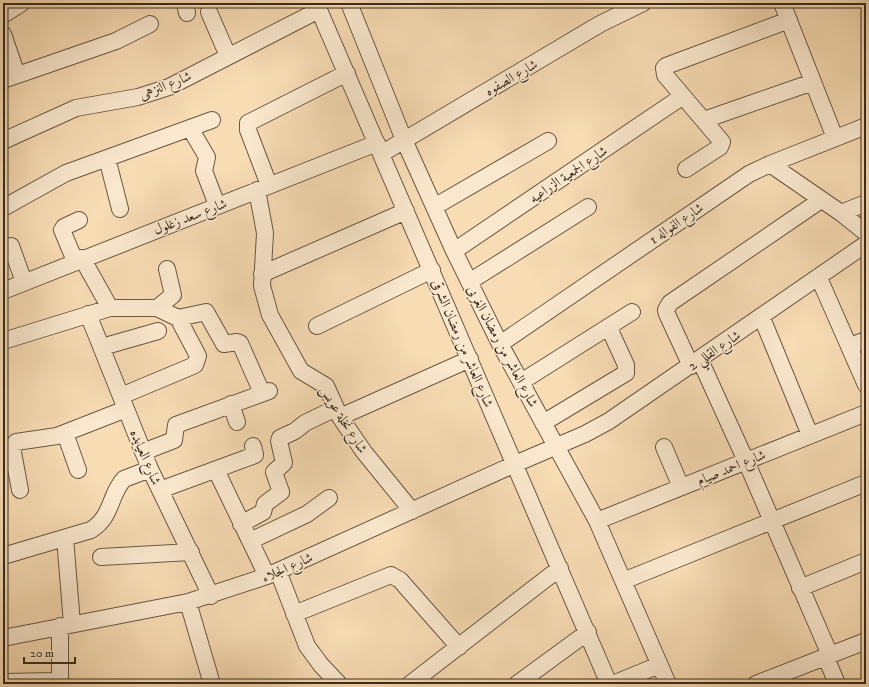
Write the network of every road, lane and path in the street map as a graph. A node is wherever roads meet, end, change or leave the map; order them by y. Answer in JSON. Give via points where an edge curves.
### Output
{"nodes":[{"id":1,"x":22,"y":3,"type":"edge"},
{"id":2,"x":349,"y":3,"type":"edge"},
{"id":3,"x":643,"y":3,"type":"edge"},
{"id":4,"x":782,"y":3,"type":"edge"},
{"id":5,"x":318,"y":6,"type":"edge"},
{"id":6,"x":208,"y":12,"type":"dead end"},
{"id":7,"x":3,"y":15,"type":"edge"},
{"id":8,"x":789,"y":20,"type":"junction"},
{"id":9,"x":150,"y":24,"type":"dead end"},
{"id":10,"x":3,"y":34,"type":"edge"},
{"id":11,"x":228,"y":56,"type":"junction"},
{"id":12,"x":347,"y":73,"type":"junction"},
{"id":13,"x":10,"y":78,"type":"edge"},
{"id":14,"x":813,"y":82,"type":"junction"},
{"id":15,"x":683,"y":96,"type":"junction"},
{"id":16,"x":212,"y":120,"type":"dead end"},
{"id":17,"x":704,"y":120,"type":"junction"},
{"id":18,"x":866,"y":126,"type":"edge"},
{"id":19,"x":190,"y":128,"type":"junction"},
{"id":20,"x":835,"y":138,"type":"junction"},
{"id":21,"x":3,"y":140,"type":"edge"},
{"id":22,"x":404,"y":140,"type":"junction"},
{"id":23,"x":548,"y":141,"type":"dead end"},
{"id":24,"x":379,"y":148,"type":"junction"},
{"id":25,"x":107,"y":158,"type":"junction"},
{"id":26,"x":770,"y":164,"type":"junction"},
{"id":27,"x":686,"y":170,"type":"dead end"},
{"id":28,"x":263,"y":188,"type":"junction"},
{"id":29,"x":821,"y":200,"type":"junction"},
{"id":30,"x":866,"y":203,"type":"edge"},
{"id":31,"x":217,"y":205,"type":"junction"},
{"id":32,"x":434,"y":207,"type":"junction"},
{"id":33,"x":588,"y":207,"type":"dead end"},
{"id":34,"x":3,"y":208,"type":"edge"},
{"id":35,"x":120,"y":209,"type":"dead end"},
{"id":36,"x":406,"y":211,"type":"junction"},
{"id":37,"x":841,"y":213,"type":"junction"},
{"id":38,"x":79,"y":220,"type":"dead end"},
{"id":39,"x":866,"y":233,"type":"edge"},
{"id":40,"x":866,"y":244,"type":"edge"},
{"id":41,"x":10,"y":246,"type":"dead end"},
{"id":42,"x":454,"y":251,"type":"junction"},
{"id":43,"x":79,"y":260,"type":"junction"},
{"id":44,"x":166,"y":269,"type":"dead end"},
{"id":45,"x":432,"y":270,"type":"junction"},
{"id":46,"x":262,"y":274,"type":"junction"},
{"id":47,"x":819,"y":278,"type":"junction"},
{"id":48,"x":24,"y":282,"type":"junction"},
{"id":49,"x":469,"y":282,"type":"junction"},
{"id":50,"x":3,"y":291,"type":"edge"},
{"id":51,"x":110,"y":308,"type":"junction"},
{"id":52,"x":157,"y":308,"type":"junction"},
{"id":53,"x":632,"y":312,"type":"dead end"},
{"id":54,"x":88,"y":314,"type":"junction"},
{"id":55,"x":178,"y":318,"type":"junction"},
{"id":56,"x":762,"y":318,"type":"junction"},
{"id":57,"x":317,"y":326,"type":"dead end"},
{"id":58,"x":609,"y":328,"type":"junction"},
{"id":59,"x":158,"y":331,"type":"dead end"},
{"id":60,"x":866,"y":340,"type":"edge"},
{"id":61,"x":3,"y":341,"type":"edge"},
{"id":62,"x":500,"y":344,"type":"junction"},
{"id":63,"x":850,"y":346,"type":"junction"},
{"id":64,"x":102,"y":348,"type":"junction"},
{"id":65,"x":470,"y":359,"type":"junction"},
{"id":66,"x":696,"y":363,"type":"junction"},
{"id":67,"x":521,"y":382,"type":"junction"},
{"id":68,"x":866,"y":385,"type":"edge"},
{"id":69,"x":124,"y":403,"type":"junction"},
{"id":70,"x":231,"y":404,"type":"junction"},
{"id":71,"x":338,"y":413,"type":"junction"},
{"id":72,"x":866,"y":413,"type":"edge"},
{"id":73,"x":237,"y":422,"type":"dead end"},
{"id":74,"x":543,"y":423,"type":"junction"},
{"id":75,"x":65,"y":433,"type":"junction"},
{"id":76,"x":810,"y":435,"type":"junction"},
{"id":77,"x":253,"y":446,"type":"dead end"},
{"id":78,"x":556,"y":447,"type":"junction"},
{"id":79,"x":664,"y":447,"type":"dead end"},
{"id":80,"x":143,"y":452,"type":"junction"},
{"id":81,"x":746,"y":461,"type":"junction"},
{"id":82,"x":515,"y":464,"type":"junction"},
{"id":83,"x":150,"y":469,"type":"junction"},
{"id":84,"x":216,"y":470,"type":"junction"},
{"id":85,"x":76,"y":471,"type":"dead end"},
{"id":86,"x":866,"y":483,"type":"edge"},
{"id":87,"x":681,"y":487,"type":"junction"},
{"id":88,"x":20,"y":490,"type":"dead end"},
{"id":89,"x":160,"y":490,"type":"junction"},
{"id":90,"x":329,"y":498,"type":"dead end"},
{"id":91,"x":412,"y":511,"type":"junction"},
{"id":92,"x":596,"y":521,"type":"junction"},
{"id":93,"x":771,"y":522,"type":"junction"},
{"id":94,"x":241,"y":524,"type":"junction"},
{"id":95,"x":65,"y":538,"type":"junction"},
{"id":96,"x":250,"y":541,"type":"junction"},
{"id":97,"x":191,"y":552,"type":"junction"},
{"id":98,"x":3,"y":556,"type":"edge"},
{"id":99,"x":101,"y":557,"type":"dead end"},
{"id":100,"x":866,"y":560,"type":"edge"},
{"id":101,"x":560,"y":568,"type":"junction"},
{"id":102,"x":272,"y":574,"type":"junction"},
{"id":103,"x":623,"y":580,"type":"junction"},
{"id":104,"x":800,"y":588,"type":"junction"},
{"id":105,"x":211,"y":596,"type":"junction"},
{"id":106,"x":188,"y":602,"type":"junction"},
{"id":107,"x":294,"y":614,"type":"junction"},
{"id":108,"x":66,"y":625,"type":"junction"},
{"id":109,"x":588,"y":632,"type":"junction"},
{"id":110,"x":3,"y":638,"type":"edge"},
{"id":111,"x":866,"y":641,"type":"edge"},
{"id":112,"x":459,"y":647,"type":"junction"},
{"id":113,"x":828,"y":656,"type":"junction"},
{"id":114,"x":659,"y":665,"type":"junction"},
{"id":115,"x":3,"y":682,"type":"edge"},
{"id":116,"x":29,"y":683,"type":"edge"},
{"id":117,"x":210,"y":683,"type":"edge"},
{"id":118,"x":339,"y":684,"type":"edge"},
{"id":119,"x":410,"y":684,"type":"edge"},
{"id":120,"x":517,"y":684,"type":"edge"},
{"id":121,"x":609,"y":684,"type":"edge"},
{"id":122,"x":614,"y":684,"type":"edge"},
{"id":123,"x":668,"y":684,"type":"edge"},
{"id":124,"x":756,"y":684,"type":"edge"},
{"id":125,"x":837,"y":684,"type":"edge"}],
"edges":[{"from":1,"to":7,"type":"street"},
{"from":2,"to":22,"type":"street","name":"شارع العاشر من رمضان الغربى"},
{"from":3,"to":22,"type":"street","name":"شارع الصفوه","via":[[600,24]]},
{"from":4,"to":8,"type":"street"},
{"from":5,"to":11,"type":"street","name":"شارع النزهى"},
{"from":5,"to":12,"type":"street","name":"شارع العاشر من رمضان الشرقى"},
{"from":6,"to":11,"type":"street"},
{"from":8,"to":14,"type":"street"},
{"from":8,"to":15,"type":"street","via":[[666,66],[665,75]]},
{"from":9,"to":13,"type":"street","via":[[116,41]]},
{"from":10,"to":13,"type":"street"},
{"from":11,"to":21,"type":"street","name":"شارع النزهى","via":[[154,93],[76,108]]},
{"from":12,"to":24,"type":"street","name":"شارع العاشر من رمضان الشرقى"},
{"from":12,"to":28,"type":"street","name":"شارع نخلة عويس","via":[[248,124]]},
{"from":14,"to":17,"type":"street"},
{"from":14,"to":20,"type":"street"},
{"from":15,"to":17,"type":"street"},
{"from":15,"to":42,"type":"street","name":"شارع الجمعية الزراعيه"},
{"from":16,"to":19,"type":"street"},
{"from":17,"to":27,"type":"street","via":[[721,145]]},
{"from":18,"to":20,"type":"street","name":"شارع الفواله 1"},
{"from":19,"to":25,"type":"street"},
{"from":19,"to":31,"type":"street","via":[[207,157],[204,171]]},
{"from":20,"to":26,"type":"street","name":"شارع الفواله 1"},
{"from":22,"to":24,"type":"street","name":"شارع الصفوه"},
{"from":22,"to":32,"type":"street","name":"شارع العاشر من رمضان الغربى"},
{"from":23,"to":32,"type":"street"},
{"from":24,"to":28,"type":"street","name":"شارع سعد زغلول"},
{"from":24,"to":36,"type":"street","name":"شارع العاشر من رمضان الشرقى"},
{"from":25,"to":34,"type":"street","via":[[66,173]]},
{"from":25,"to":35,"type":"street"},
{"from":26,"to":29,"type":"street"},
{"from":26,"to":62,"type":"street","name":"شارع الفواله 1","via":[[737,181]]},
{"from":28,"to":31,"type":"street","name":"شارع سعد زغلول"},
{"from":28,"to":46,"type":"street","name":"شارع نخلة عويس","via":[[265,233]]},
{"from":29,"to":37,"type":"street"},
{"from":29,"to":66,"type":"street","via":[[667,306],[667,314]]},
{"from":30,"to":37,"type":"street"},
{"from":31,"to":43,"type":"street","name":"شارع سعد زغلول"},
{"from":32,"to":42,"type":"street","name":"شارع العاشر من رمضان الغربى"},
{"from":33,"to":49,"type":"street"},
{"from":36,"to":45,"type":"street","name":"شارع العاشر من رمضان الشرقى"},
{"from":36,"to":46,"type":"street"},
{"from":37,"to":39,"type":"street"},
{"from":38,"to":43,"type":"street","via":[[62,230]]},
{"from":40,"to":47,"type":"street","name":"شارع القللي 2"},
{"from":41,"to":48,"type":"street"},
{"from":42,"to":49,"type":"street","name":"شارع العاشر من رمضان الغربى"},
{"from":43,"to":48,"type":"street","name":"شارع سعد زغلول"},
{"from":43,"to":51,"type":"street"},
{"from":44,"to":52,"type":"street","via":[[173,295]]},
{"from":45,"to":57,"type":"street"},
{"from":45,"to":65,"type":"street","name":"شارع العاشر من رمضان الشرقى"},
{"from":46,"to":71,"type":"street","name":"شارع نخلة عويس","via":[[265,300],[276,328],[298,367],[326,386]]},
{"from":47,"to":56,"type":"street","name":"شارع القللي 2"},
{"from":47,"to":63,"type":"street"},
{"from":48,"to":50,"type":"street","name":"شارع سعد زغلول"},
{"from":49,"to":62,"type":"street","name":"شارع العاشر من رمضان الغربى"},
{"from":51,"to":52,"type":"street"},
{"from":51,"to":54,"type":"street"},
{"from":52,"to":55,"type":"street"},
{"from":53,"to":58,"type":"street"},
{"from":54,"to":61,"type":"street"},
{"from":54,"to":64,"type":"street","name":"شارع العيايده"},
{"from":55,"to":69,"type":"street","via":[[198,361]]},
{"from":55,"to":70,"type":"street","via":[[208,313],[224,344],[240,343],[265,392]]},
{"from":56,"to":66,"type":"street","name":"شارع القللي 2"},
{"from":56,"to":76,"type":"street"},
{"from":58,"to":67,"type":"street"},
{"from":58,"to":74,"type":"street","via":[[626,365],[626,373]]},
{"from":59,"to":64,"type":"street"},
{"from":60,"to":63,"type":"street"},
{"from":62,"to":67,"type":"street","name":"شارع العاشر من رمضان الغربى"},
{"from":63,"to":68,"type":"street"},
{"from":64,"to":69,"type":"street","name":"شارع العيايده"},
{"from":65,"to":71,"type":"street"},
{"from":65,"to":82,"type":"street","name":"شارع العاشر من رمضان الشرقى"},
{"from":66,"to":78,"type":"street","name":"شارع القللي 2","via":[[609,421]]},
{"from":66,"to":81,"type":"street"},
{"from":67,"to":74,"type":"street","name":"شارع العاشر من رمضان الغربى"},
{"from":69,"to":75,"type":"street"},
{"from":69,"to":80,"type":"street","name":"شارع العيايده"},
{"from":70,"to":73,"type":"street"},
{"from":70,"to":80,"type":"street","via":[[176,425],[174,440]]},
{"from":71,"to":91,"type":"street","name":"شارع نخلة عويس","via":[[364,452]]},
{"from":71,"to":94,"type":"street","via":[[305,423],[280,438],[284,463],[274,472],[280,492],[265,504],[263,512]]},
{"from":72,"to":76,"type":"street","name":"شارع احمد صيام"},
{"from":74,"to":78,"type":"street","name":"شارع العاشر من رمضان الغربى"},
{"from":75,"to":85,"type":"street"},
{"from":75,"to":88,"type":"street","via":[[14,444],[12,447]]},
{"from":76,"to":81,"type":"street","name":"شارع احمد صيام"},
{"from":77,"to":84,"type":"street","via":[[255,455]]},
{"from":78,"to":82,"type":"street","name":"شارع الجلاء"},
{"from":78,"to":92,"type":"street","name":"شارع العاشر من رمضان الغربى"},
{"from":79,"to":87,"type":"street"},
{"from":80,"to":83,"type":"street","name":"شارع العيايده"},
{"from":81,"to":87,"type":"street","name":"شارع احمد صيام"},
{"from":81,"to":93,"type":"street"},
{"from":82,"to":91,"type":"street","name":"شارع الجلاء"},
{"from":82,"to":101,"type":"street","name":"شارع العاشر من رمضان الشرقى"},
{"from":83,"to":89,"type":"street","name":"شارع العيايده"},
{"from":83,"to":95,"type":"street","via":[[122,481],[107,514],[97,526]]},
{"from":84,"to":89,"type":"street"},
{"from":84,"to":94,"type":"street"},
{"from":86,"to":93,"type":"street"},
{"from":87,"to":92,"type":"street","name":"شارع احمد صيام"},
{"from":89,"to":97,"type":"street","name":"شارع العيايده"},
{"from":90,"to":96,"type":"street","via":[[307,514]]},
{"from":91,"to":102,"type":"street","name":"شارع الجلاء"},
{"from":92,"to":103,"type":"street","name":"شارع العاشر من رمضان الغربى"},
{"from":93,"to":103,"type":"street"},
{"from":93,"to":104,"type":"street"},
{"from":94,"to":96,"type":"street"},
{"from":95,"to":98,"type":"street"},
{"from":95,"to":108,"type":"street"},
{"from":96,"to":102,"type":"street"},
{"from":97,"to":99,"type":"street"},
{"from":97,"to":105,"type":"street","name":"شارع العيايده"},
{"from":100,"to":104,"type":"street"},
{"from":101,"to":109,"type":"street","name":"شارع العاشر من رمضان الشرقى"},
{"from":101,"to":112,"type":"street"},
{"from":102,"to":105,"type":"street","name":"شارع الجلاء"},
{"from":102,"to":107,"type":"street"},
{"from":103,"to":114,"type":"street","name":"شارع العاشر من رمضان الغربى"},
{"from":104,"to":113,"type":"street"},
{"from":105,"to":106,"type":"street","name":"شارع الجلاء"},
{"from":106,"to":108,"type":"street","name":"شارع الجلاء"},
{"from":106,"to":117,"type":"street"},
{"from":107,"to":112,"type":"street","via":[[390,575],[400,580]]},
{"from":107,"to":118,"type":"street","via":[[302,636],[314,656]]},
{"from":108,"to":110,"type":"street","name":"شارع الجلاء"},
{"from":108,"to":116,"type":"street","via":[[60,678],[55,681]]},
{"from":109,"to":120,"type":"street"},
{"from":109,"to":121,"type":"street","name":"شارع العاشر من رمضان الشرقى"},
{"from":111,"to":113,"type":"street"},
{"from":112,"to":119,"type":"street"},
{"from":113,"to":124,"type":"street"},
{"from":113,"to":125,"type":"street"},
{"from":114,"to":122,"type":"street"},
{"from":114,"to":123,"type":"street","name":"شارع العاشر من رمضان الغربى"},
{"from":115,"to":116,"type":"street"}]}
